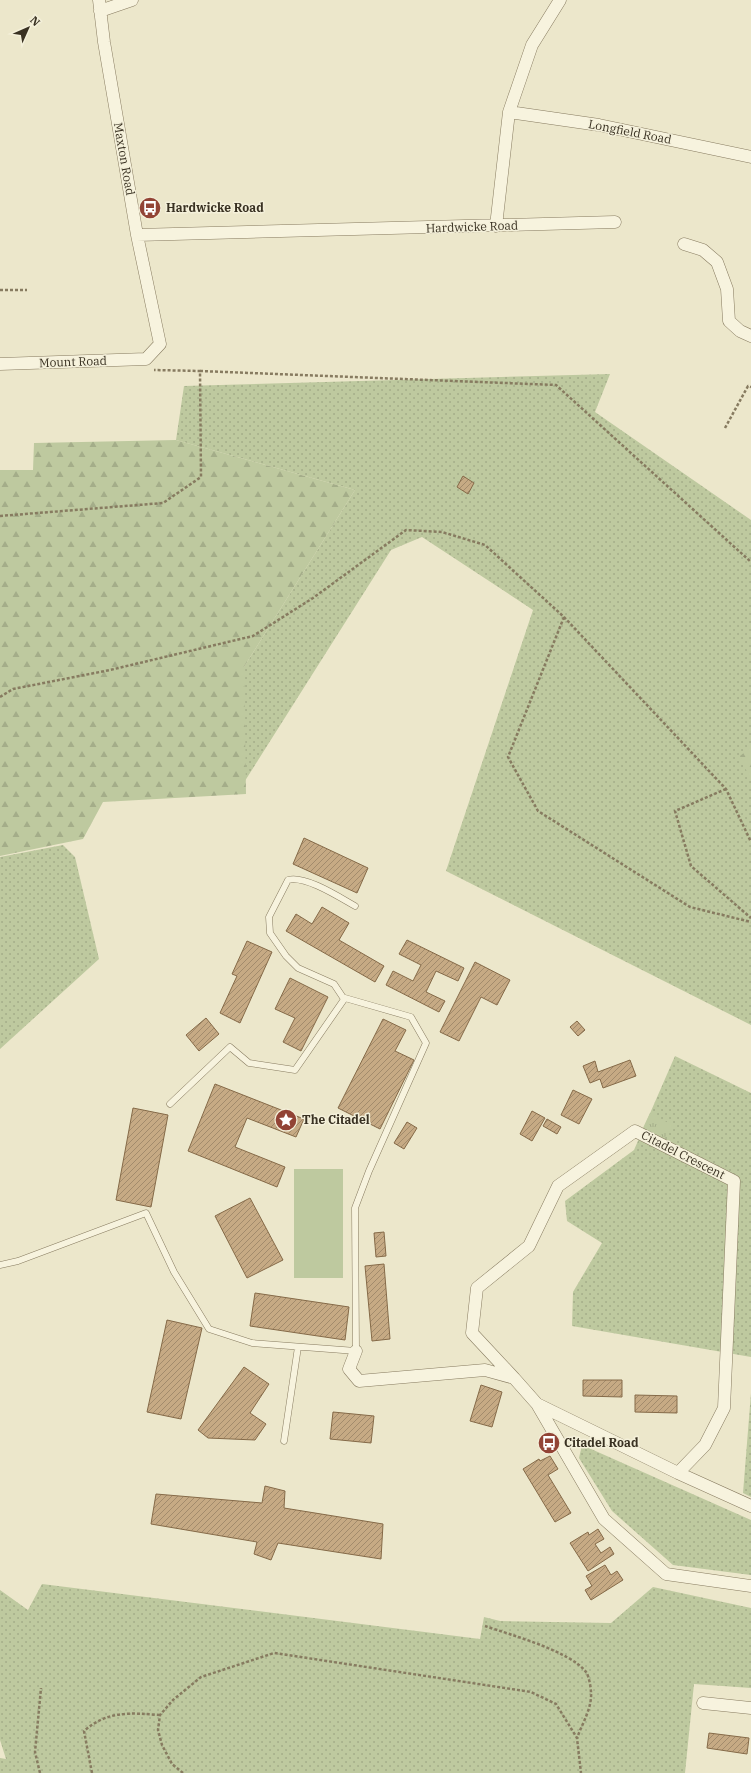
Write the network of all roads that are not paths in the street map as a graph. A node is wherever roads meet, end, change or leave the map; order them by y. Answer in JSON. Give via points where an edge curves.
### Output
{"nodes":[{"id":1,"x":132,"y":0,"type":"edge"},
{"id":2,"x":560,"y":0,"type":"edge"},
{"id":3,"x":99,"y":5,"type":"edge"},
{"id":4,"x":509,"y":112,"type":"junction"},
{"id":5,"x":751,"y":157,"type":"edge"},
{"id":6,"x":615,"y":222,"type":"dead end"},
{"id":7,"x":496,"y":226,"type":"junction"},
{"id":8,"x":137,"y":235,"type":"junction"},
{"id":9,"x":684,"y":244,"type":"dead end"},
{"id":10,"x":751,"y":336,"type":"edge"},
{"id":11,"x":146,"y":359,"type":"joint"},
{"id":12,"x":0,"y":364,"type":"edge"},
{"id":13,"x":355,"y":906,"type":"dead end"},
{"id":14,"x":344,"y":999,"type":"junction"},
{"id":15,"x":170,"y":1104,"type":"dead end"},
{"id":16,"x":0,"y":1265,"type":"edge"},
{"id":17,"x":298,"y":1347,"type":"junction"},
{"id":18,"x":356,"y":1351,"type":"junction"},
{"id":19,"x":514,"y":1378,"type":"junction"},
{"id":20,"x":537,"y":1404,"type":"junction"},
{"id":21,"x":284,"y":1441,"type":"dead end"},
{"id":22,"x":678,"y":1473,"type":"junction"},
{"id":23,"x":751,"y":1506,"type":"edge"},
{"id":24,"x":751,"y":1586,"type":"edge"},
{"id":25,"x":703,"y":1703,"type":"dead end"},
{"id":26,"x":751,"y":1708,"type":"edge"}],
"edges":[{"from":1,"to":3,"type":"street"},
{"from":2,"to":4,"type":"street","via":[[532,45]]},
{"from":3,"to":8,"type":"street","name":"Maxton Road"},
{"from":4,"to":5,"type":"street","name":"Longfield Road","via":[[599,125]]},
{"from":4,"to":7,"type":"street"},
{"from":6,"to":7,"type":"street","name":"Hardwicke Road"},
{"from":7,"to":8,"type":"street","name":"Hardwicke Road"},
{"from":8,"to":11,"type":"street","name":"Maxton Road","via":[[160,344]]},
{"from":9,"to":10,"type":"street","via":[[703,250],[718,262],[727,289],[729,321],[740,331]]},
{"from":11,"to":12,"type":"street","name":"Mount Road"},
{"from":13,"to":14,"type":"lane","via":[[295,878],[288,880],[269,917],[270,933],[286,956],[298,968],[334,984]]},
{"from":14,"to":15,"type":"lane","via":[[295,1070],[249,1063],[230,1047]]},
{"from":14,"to":18,"type":"lane","via":[[411,1017],[426,1043],[355,1208]]},
{"from":16,"to":17,"type":"lane","via":[[146,1213],[174,1272],[209,1329],[252,1343]]},
{"from":17,"to":18,"type":"lane"},
{"from":17,"to":21,"type":"lane"},
{"from":18,"to":19,"type":"street","via":[[349,1369],[359,1381],[485,1370]]},
{"from":19,"to":20,"type":"street"},
{"from":19,"to":22,"type":"street","name":"Citadel Crescent","via":[[472,1332],[477,1288],[529,1246],[558,1186],[635,1131],[734,1181],[724,1408],[705,1444]]},
{"from":20,"to":22,"type":"street"},
{"from":20,"to":24,"type":"street","via":[[604,1519],[666,1574]]},
{"from":22,"to":23,"type":"street"},
{"from":25,"to":26,"type":"street"}]}
